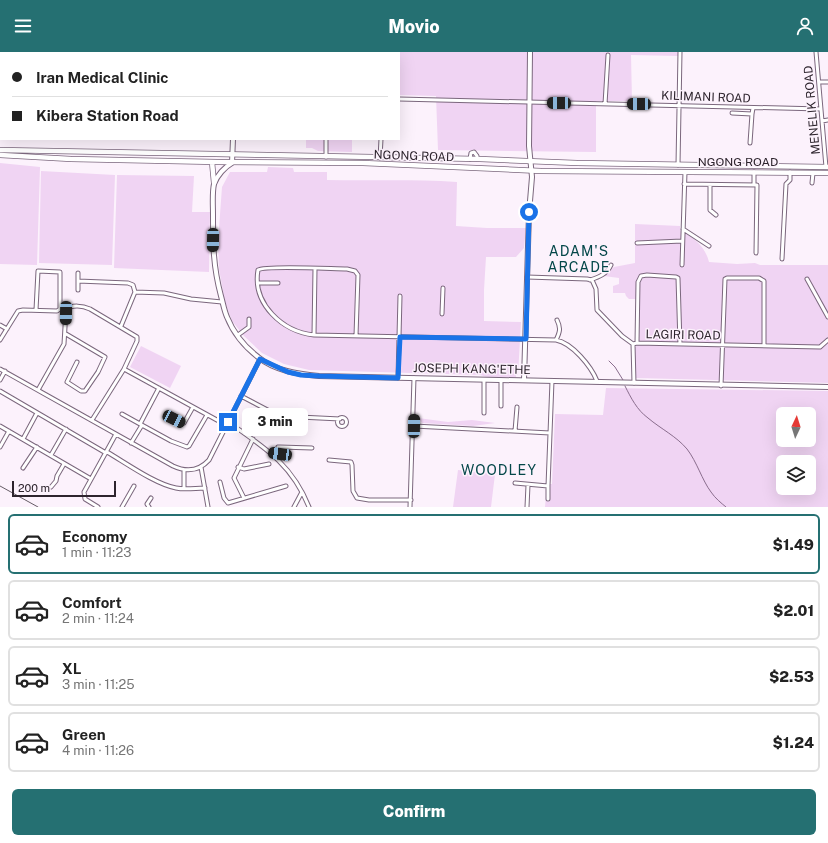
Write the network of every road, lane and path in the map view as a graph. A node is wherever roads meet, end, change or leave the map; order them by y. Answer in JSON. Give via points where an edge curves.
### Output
{"nodes":[{"id":1,"x":530,"y":52,"type":"edge"},
{"id":2,"x":680,"y":52,"type":"edge"},
{"id":3,"x":816,"y":52,"type":"edge"},
{"id":4,"x":608,"y":55,"type":"dead end"},
{"id":5,"x":819,"y":82,"type":"junction"},
{"id":6,"x":828,"y":82,"type":"edge"},
{"id":7,"x":400,"y":99,"type":"edge"},
{"id":8,"x":529,"y":102,"type":"junction"},
{"id":9,"x":605,"y":104,"type":"junction"},
{"id":10,"x":678,"y":105,"type":"junction"},
{"id":11,"x":752,"y":108,"type":"junction"},
{"id":12,"x":821,"y":109,"type":"junction"},
{"id":13,"x":732,"y":113,"type":"dead end"},
{"id":14,"x":752,"y":114,"type":"junction"},
{"id":15,"x":828,"y":120,"type":"edge"},
{"id":16,"x":822,"y":121,"type":"junction"},
{"id":17,"x":233,"y":140,"type":"edge"},
{"id":18,"x":326,"y":140,"type":"edge"},
{"id":19,"x":381,"y":140,"type":"edge"},
{"id":20,"x":750,"y":143,"type":"dead end"},
{"id":21,"x":0,"y":150,"type":"edge"},
{"id":22,"x":232,"y":154,"type":"junction"},
{"id":23,"x":0,"y":155,"type":"edge"},
{"id":24,"x":326,"y":156,"type":"junction"},
{"id":25,"x":380,"y":158,"type":"junction"},
{"id":26,"x":212,"y":162,"type":"junction"},
{"id":27,"x":531,"y":162,"type":"junction"},
{"id":28,"x":232,"y":163,"type":"junction"},
{"id":29,"x":678,"y":165,"type":"junction"},
{"id":30,"x":827,"y":167,"type":"edge"},
{"id":31,"x":531,"y":170,"type":"junction"},
{"id":32,"x":685,"y":172,"type":"junction"},
{"id":33,"x":754,"y":172,"type":"junction"},
{"id":34,"x":790,"y":172,"type":"junction"},
{"id":35,"x":813,"y":173,"type":"junction"},
{"id":36,"x":828,"y":173,"type":"edge"},
{"id":37,"x":812,"y":183,"type":"dead end"},
{"id":38,"x":214,"y":184,"type":"junction"},
{"id":39,"x":684,"y":184,"type":"junction"},
{"id":40,"x":710,"y":185,"type":"junction"},
{"id":41,"x":754,"y":185,"type":"junction"},
{"id":42,"x":716,"y":214,"type":"dead end"},
{"id":43,"x":683,"y":230,"type":"junction"},
{"id":44,"x":682,"y":241,"type":"junction"},
{"id":45,"x":636,"y":244,"type":"dead end"},
{"id":46,"x":708,"y":246,"type":"dead end"},
{"id":47,"x":756,"y":253,"type":"dead end"},
{"id":48,"x":782,"y":259,"type":"dead end"},
{"id":49,"x":611,"y":265,"type":"dead end"},
{"id":50,"x":682,"y":265,"type":"dead end"},
{"id":51,"x":315,"y":269,"type":"junction"},
{"id":52,"x":78,"y":273,"type":"dead end"},
{"id":53,"x":527,"y":277,"type":"junction"},
{"id":54,"x":807,"y":279,"type":"dead end"},
{"id":55,"x":590,"y":280,"type":"junction"},
{"id":56,"x":78,"y":281,"type":"junction"},
{"id":57,"x":258,"y":283,"type":"junction"},
{"id":58,"x":278,"y":283,"type":"dead end"},
{"id":59,"x":443,"y":288,"type":"dead end"},
{"id":60,"x":78,"y":290,"type":"dead end"},
{"id":61,"x":136,"y":292,"type":"junction"},
{"id":62,"x":400,"y":296,"type":"dead end"},
{"id":63,"x":222,"y":302,"type":"junction"},
{"id":64,"x":36,"y":310,"type":"junction"},
{"id":65,"x":442,"y":314,"type":"dead end"},
{"id":66,"x":828,"y":317,"type":"edge"},
{"id":67,"x":249,"y":319,"type":"dead end"},
{"id":68,"x":557,"y":320,"type":"dead end"},
{"id":69,"x":0,"y":324,"type":"edge"},
{"id":70,"x":121,"y":326,"type":"junction"},
{"id":71,"x":7,"y":328,"type":"junction"},
{"id":72,"x":66,"y":334,"type":"junction"},
{"id":73,"x":238,"y":335,"type":"junction"},
{"id":74,"x":314,"y":335,"type":"junction"},
{"id":75,"x":356,"y":336,"type":"junction"},
{"id":76,"x":400,"y":337,"type":"junction"},
{"id":77,"x":526,"y":339,"type":"junction"},
{"id":78,"x":0,"y":340,"type":"edge"},
{"id":79,"x":556,"y":340,"type":"junction"},
{"id":80,"x":828,"y":340,"type":"edge"},
{"id":81,"x":637,"y":343,"type":"junction"},
{"id":82,"x":633,"y":344,"type":"junction"},
{"id":83,"x":680,"y":344,"type":"junction"},
{"id":84,"x":722,"y":344,"type":"junction"},
{"id":85,"x":764,"y":346,"type":"junction"},
{"id":86,"x":260,"y":359,"type":"junction"},
{"id":87,"x":77,"y":362,"type":"dead end"},
{"id":88,"x":0,"y":368,"type":"edge"},
{"id":89,"x":124,"y":369,"type":"junction"},
{"id":90,"x":5,"y":371,"type":"junction"},
{"id":91,"x":398,"y":378,"type":"junction"},
{"id":92,"x":414,"y":378,"type":"junction"},
{"id":93,"x":0,"y":380,"type":"edge"},
{"id":94,"x":484,"y":380,"type":"junction"},
{"id":95,"x":501,"y":380,"type":"junction"},
{"id":96,"x":524,"y":380,"type":"junction"},
{"id":97,"x":552,"y":381,"type":"junction"},
{"id":98,"x":597,"y":381,"type":"junction"},
{"id":99,"x":634,"y":383,"type":"junction"},
{"id":100,"x":721,"y":386,"type":"junction"},
{"id":101,"x":828,"y":387,"type":"edge"},
{"id":102,"x":159,"y":388,"type":"junction"},
{"id":103,"x":38,"y":390,"type":"junction"},
{"id":104,"x":0,"y":391,"type":"edge"},
{"id":105,"x":241,"y":396,"type":"junction"},
{"id":106,"x":502,"y":406,"type":"dead end"},
{"id":107,"x":193,"y":407,"type":"junction"},
{"id":108,"x":517,"y":407,"type":"dead end"},
{"id":109,"x":37,"y":413,"type":"junction"},
{"id":110,"x":484,"y":413,"type":"dead end"},
{"id":111,"x":122,"y":414,"type":"dead end"},
{"id":112,"x":166,"y":415,"type":"dead end"},
{"id":113,"x":207,"y":415,"type":"junction"},
{"id":114,"x":340,"y":419,"type":"dead end"},
{"id":115,"x":92,"y":420,"type":"junction"},
{"id":116,"x":141,"y":424,"type":"junction"},
{"id":117,"x":227,"y":424,"type":"junction"},
{"id":118,"x":0,"y":426,"type":"edge"},
{"id":119,"x":414,"y":426,"type":"junction"},
{"id":120,"x":66,"y":429,"type":"junction"},
{"id":121,"x":9,"y":431,"type":"junction"},
{"id":122,"x":515,"y":431,"type":"junction"},
{"id":123,"x":550,"y":433,"type":"junction"},
{"id":124,"x":116,"y":434,"type":"junction"},
{"id":125,"x":23,"y":439,"type":"junction"},
{"id":126,"x":253,"y":439,"type":"junction"},
{"id":127,"x":131,"y":443,"type":"junction"},
{"id":128,"x":0,"y":447,"type":"edge"},
{"id":129,"x":36,"y":447,"type":"junction"},
{"id":130,"x":312,"y":448,"type":"dead end"},
{"id":131,"x":107,"y":452,"type":"junction"},
{"id":132,"x":272,"y":452,"type":"junction"},
{"id":133,"x":51,"y":455,"type":"junction"},
{"id":134,"x":329,"y":460,"type":"dead end"},
{"id":135,"x":64,"y":464,"type":"junction"},
{"id":136,"x":268,"y":464,"type":"dead end"},
{"id":137,"x":201,"y":467,"type":"junction"},
{"id":138,"x":238,"y":467,"type":"junction"},
{"id":139,"x":23,"y":468,"type":"dead end"},
{"id":140,"x":184,"y":470,"type":"junction"},
{"id":141,"x":91,"y":479,"type":"junction"},
{"id":142,"x":220,"y":482,"type":"dead end"},
{"id":143,"x":515,"y":483,"type":"dead end"},
{"id":144,"x":528,"y":485,"type":"junction"},
{"id":145,"x":134,"y":486,"type":"dead end"},
{"id":146,"x":286,"y":486,"type":"dead end"},
{"id":147,"x":548,"y":486,"type":"junction"},
{"id":148,"x":51,"y":487,"type":"dead end"},
{"id":149,"x":184,"y":488,"type":"junction"},
{"id":150,"x":205,"y":488,"type":"junction"},
{"id":151,"x":302,"y":492,"type":"junction"},
{"id":152,"x":151,"y":498,"type":"dead end"},
{"id":153,"x":244,"y":498,"type":"junction"},
{"id":154,"x":548,"y":499,"type":"dead end"},
{"id":155,"x":411,"y":500,"type":"junction"},
{"id":156,"x":98,"y":507,"type":"edge"},
{"id":157,"x":122,"y":507,"type":"edge"},
{"id":158,"x":148,"y":507,"type":"edge"},
{"id":159,"x":208,"y":507,"type":"edge"},
{"id":160,"x":294,"y":507,"type":"edge"},
{"id":161,"x":309,"y":507,"type":"edge"},
{"id":162,"x":410,"y":507,"type":"edge"},
{"id":163,"x":527,"y":507,"type":"edge"}],
"edges":[{"from":1,"to":8,"type":"street"},
{"from":2,"to":10,"type":"street"},
{"from":3,"to":5,"type":"street","name":"MENELIK ROAD"},
{"from":4,"to":9,"type":"street"},
{"from":5,"to":6,"type":"street"},
{"from":5,"to":12,"type":"street","name":"MENELIK ROAD"},
{"from":7,"to":8,"type":"street","name":"KILIMANI ROAD"},
{"from":8,"to":9,"type":"street","name":"KILIMANI ROAD"},
{"from":8,"to":27,"type":"street"},
{"from":9,"to":10,"type":"street","name":"KILIMANI ROAD"},
{"from":10,"to":11,"type":"street","name":"KILIMANI ROAD"},
{"from":10,"to":29,"type":"street"},
{"from":11,"to":12,"type":"street","name":"KILIMANI ROAD"},
{"from":11,"to":14,"type":"street"},
{"from":12,"to":16,"type":"street","name":"MENELIK ROAD"},
{"from":13,"to":14,"type":"street"},
{"from":14,"to":20,"type":"street"},
{"from":15,"to":16,"type":"street"},
{"from":16,"to":30,"type":"street","name":"MENELIK ROAD"},
{"from":17,"to":22,"type":"street"},
{"from":18,"to":24,"type":"street"},
{"from":19,"to":25,"type":"street"},
{"from":21,"to":22,"type":"main road","name":"NGONG ROAD"},
{"from":22,"to":24,"type":"main road","name":"NGONG ROAD"},
{"from":22,"to":28,"type":"street"},
{"from":23,"to":26,"type":"main road","name":"NGONG ROAD"},
{"from":24,"to":25,"type":"main road","name":"NGONG ROAD"},
{"from":25,"to":27,"type":"main road","name":"NGONG ROAD"},
{"from":26,"to":28,"type":"main road","name":"NGONG ROAD"},
{"from":26,"to":38,"type":"main road"},
{"from":27,"to":29,"type":"main road","name":"NGONG ROAD"},
{"from":27,"to":31,"type":"street"},
{"from":28,"to":31,"type":"main road","name":"NGONG ROAD","via":[[363,163]]},
{"from":28,"to":38,"type":"street","via":[[223,169]]},
{"from":29,"to":30,"type":"main road","name":"NGONG ROAD"},
{"from":31,"to":32,"type":"main road","name":"NGONG ROAD"},
{"from":31,"to":53,"type":"street"},
{"from":32,"to":33,"type":"main road","name":"NGONG ROAD"},
{"from":32,"to":39,"type":"street"},
{"from":33,"to":34,"type":"main road","name":"NGONG ROAD"},
{"from":33,"to":41,"type":"street"},
{"from":34,"to":35,"type":"main road","name":"NGONG ROAD"},
{"from":34,"to":48,"type":"street","via":[[790,180],[786,184]]},
{"from":35,"to":36,"type":"main road","name":"NGONG ROAD"},
{"from":35,"to":37,"type":"street"},
{"from":38,"to":63,"type":"street","name":"JOSEPH KANG'ETHE","via":[[213,250]]},
{"from":39,"to":40,"type":"street"},
{"from":39,"to":43,"type":"street"},
{"from":40,"to":41,"type":"street"},
{"from":40,"to":42,"type":"street","via":[[710,210]]},
{"from":41,"to":47,"type":"street","via":[[757,185]]},
{"from":43,"to":44,"type":"street"},
{"from":43,"to":46,"type":"street"},
{"from":44,"to":45,"type":"street"},
{"from":44,"to":50,"type":"street"},
{"from":49,"to":55,"type":"street","via":[[607,272]]},
{"from":51,"to":57,"type":"street","via":[[260,268]]},
{"from":51,"to":74,"type":"street"},
{"from":51,"to":75,"type":"street","via":[[352,270],[357,274]]},
{"from":52,"to":56,"type":"street"},
{"from":53,"to":55,"type":"street"},
{"from":53,"to":77,"type":"street"},
{"from":54,"to":66,"type":"street"},
{"from":55,"to":82,"type":"street","name":"LAGIRI ROAD","via":[[595,285],[597,310]]},
{"from":56,"to":60,"type":"street"},
{"from":56,"to":61,"type":"street","via":[[128,283],[133,285]]},
{"from":57,"to":58,"type":"street"},
{"from":57,"to":74,"type":"street","via":[[262,300],[274,317],[290,329]]},
{"from":59,"to":65,"type":"street"},
{"from":61,"to":63,"type":"street","via":[[164,293]]},
{"from":61,"to":70,"type":"street"},
{"from":62,"to":76,"type":"street"},
{"from":63,"to":73,"type":"street","name":"JOSEPH KANG'ETHE"},
{"from":64,"to":64,"type":"street","via":[[38,271],[60,272],[60,309]]},
{"from":64,"to":71,"type":"street","via":[[18,311]]},
{"from":67,"to":73,"type":"street","via":[[249,327]]},
{"from":68,"to":79,"type":"street","via":[[560,331]]},
{"from":69,"to":71,"type":"street"},
{"from":70,"to":72,"type":"street","via":[[87,308],[72,306],[66,310]]},
{"from":70,"to":89,"type":"street","via":[[138,339]]},
{"from":71,"to":78,"type":"street"},
{"from":72,"to":87,"type":"street","via":[[105,357],[85,391],[67,382]]},
{"from":72,"to":103,"type":"street","via":[[62,349]]},
{"from":73,"to":86,"type":"street","name":"JOSEPH KANG'ETHE"},
{"from":74,"to":75,"type":"street"},
{"from":75,"to":76,"type":"street"},
{"from":76,"to":77,"type":"street"},
{"from":76,"to":91,"type":"street"},
{"from":77,"to":79,"type":"street"},
{"from":77,"to":96,"type":"street"},
{"from":79,"to":98,"type":"street","via":[[567,344],[588,366]]},
{"from":80,"to":85,"type":"street","name":"LAGIRI ROAD","via":[[820,347]]},
{"from":81,"to":82,"type":"street","name":"LAGIRI ROAD"},
{"from":81,"to":83,"type":"street","name":"LAGIRI ROAD"},
{"from":81,"to":83,"type":"street","via":[[638,282],[641,276],[647,275],[678,278]]},
{"from":82,"to":99,"type":"street"},
{"from":83,"to":84,"type":"street","name":"LAGIRI ROAD"},
{"from":84,"to":85,"type":"street","name":"LAGIRI ROAD"},
{"from":84,"to":85,"type":"street","via":[[725,279],[759,278],[764,283]]},
{"from":84,"to":100,"type":"street"},
{"from":86,"to":91,"type":"street","name":"JOSEPH KANG'ETHE","via":[[301,375]]},
{"from":86,"to":105,"type":"street"},
{"from":88,"to":90,"type":"street"},
{"from":89,"to":102,"type":"street"},
{"from":89,"to":115,"type":"street"},
{"from":90,"to":93,"type":"street"},
{"from":90,"to":103,"type":"street"},
{"from":91,"to":92,"type":"street","name":"JOSEPH KANG'ETHE"},
{"from":92,"to":94,"type":"street","name":"JOSEPH KANG'ETHE"},
{"from":92,"to":119,"type":"street"},
{"from":94,"to":95,"type":"street","name":"JOSEPH KANG'ETHE"},
{"from":94,"to":110,"type":"street"},
{"from":95,"to":96,"type":"street","name":"JOSEPH KANG'ETHE"},
{"from":95,"to":106,"type":"street"},
{"from":96,"to":97,"type":"street","name":"JOSEPH KANG'ETHE"},
{"from":97,"to":98,"type":"street","name":"JOSEPH KANG'ETHE"},
{"from":97,"to":123,"type":"street"},
{"from":98,"to":99,"type":"street","name":"JOSEPH KANG'ETHE"},
{"from":99,"to":100,"type":"street","name":"JOSEPH KANG'ETHE"},
{"from":100,"to":101,"type":"street","name":"JOSEPH KANG'ETHE"},
{"from":102,"to":107,"type":"street"},
{"from":102,"to":116,"type":"street"},
{"from":103,"to":115,"type":"street"},
{"from":104,"to":109,"type":"street"},
{"from":105,"to":114,"type":"street","via":[[279,416]]},
{"from":105,"to":117,"type":"street"},
{"from":107,"to":112,"type":"street","via":[[184,423]]},
{"from":107,"to":113,"type":"street"},
{"from":108,"to":122,"type":"street"},
{"from":109,"to":120,"type":"street"},
{"from":109,"to":125,"type":"street"},
{"from":111,"to":116,"type":"street"},
{"from":113,"to":116,"type":"street","via":[[187,447]]},
{"from":113,"to":117,"type":"street"},
{"from":115,"to":124,"type":"street"},
{"from":116,"to":127,"type":"street"},
{"from":117,"to":126,"type":"street"},
{"from":117,"to":137,"type":"street","via":[[209,460]]},
{"from":118,"to":121,"type":"street"},
{"from":119,"to":122,"type":"street"},
{"from":119,"to":155,"type":"street"},
{"from":120,"to":131,"type":"street"},
{"from":120,"to":133,"type":"street"},
{"from":121,"to":125,"type":"street"},
{"from":121,"to":128,"type":"street"},
{"from":122,"to":123,"type":"street"},
{"from":123,"to":147,"type":"street"},
{"from":124,"to":127,"type":"street"},
{"from":124,"to":131,"type":"street"},
{"from":125,"to":129,"type":"street"},
{"from":126,"to":132,"type":"street"},
{"from":126,"to":138,"type":"street"},
{"from":127,"to":140,"type":"street"},
{"from":129,"to":133,"type":"street"},
{"from":129,"to":139,"type":"street"},
{"from":130,"to":132,"type":"street","via":[[278,447],[280,454]]},
{"from":131,"to":141,"type":"street"},
{"from":131,"to":149,"type":"street","via":[[170,487]]},
{"from":132,"to":151,"type":"street","via":[[292,474]]},
{"from":133,"to":135,"type":"street"},
{"from":134,"to":155,"type":"street","via":[[352,464],[353,491],[357,498]]},
{"from":135,"to":141,"type":"street"},
{"from":135,"to":148,"type":"street"},
{"from":136,"to":138,"type":"street","via":[[244,469]]},
{"from":137,"to":140,"type":"street"},
{"from":137,"to":150,"type":"street"},
{"from":138,"to":153,"type":"street","via":[[234,480]]},
{"from":140,"to":149,"type":"street"},
{"from":141,"to":156,"type":"street","via":[[84,497]]},
{"from":142,"to":153,"type":"street","via":[[226,502],[231,503]]},
{"from":143,"to":144,"type":"street"},
{"from":144,"to":147,"type":"street"},
{"from":144,"to":163,"type":"street"},
{"from":145,"to":157,"type":"street"},
{"from":146,"to":153,"type":"street"},
{"from":147,"to":154,"type":"street"},
{"from":149,"to":150,"type":"street"},
{"from":150,"to":159,"type":"street"},
{"from":151,"to":160,"type":"street"},
{"from":151,"to":161,"type":"street"},
{"from":152,"to":158,"type":"street"},
{"from":155,"to":162,"type":"street"}]}
